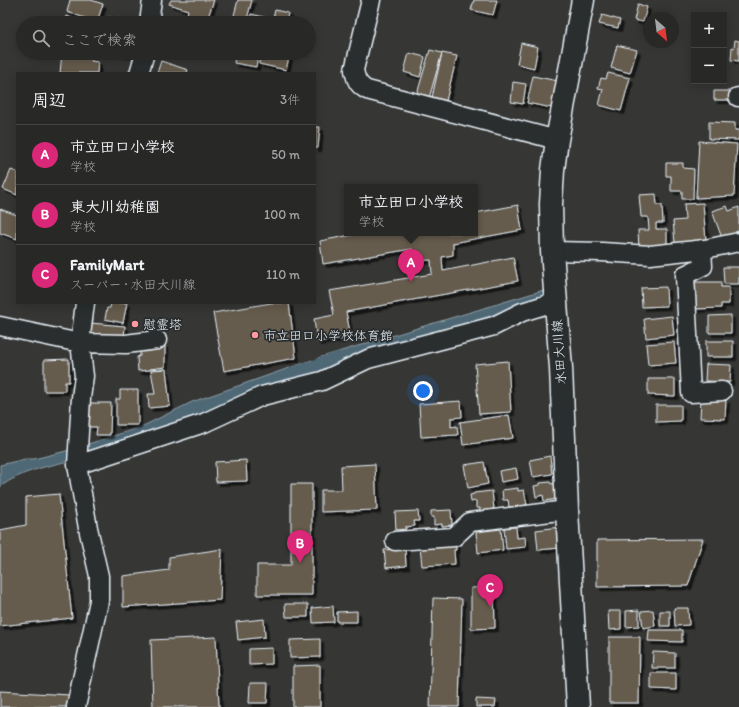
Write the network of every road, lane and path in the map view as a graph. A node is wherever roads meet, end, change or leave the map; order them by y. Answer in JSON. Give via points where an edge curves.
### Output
{"nodes":[{"id":1,"x":152,"y":0,"type":"edge"},
{"id":2,"x":371,"y":0,"type":"edge"},
{"id":3,"x":583,"y":0,"type":"edge"},
{"id":4,"x":150,"y":16,"type":"edge"},
{"id":5,"x":143,"y":60,"type":"edge"},
{"id":6,"x":139,"y":72,"type":"edge"},
{"id":7,"x":557,"y":140,"type":"junction"},
{"id":8,"x":739,"y":242,"type":"edge"},
{"id":9,"x":702,"y":249,"type":"junction"},
{"id":10,"x":552,"y":251,"type":"junction"},
{"id":11,"x":555,"y":302,"type":"junction"},
{"id":12,"x":85,"y":304,"type":"edge"},
{"id":13,"x":0,"y":326,"type":"edge"},
{"id":14,"x":157,"y":340,"type":"dead end"},
{"id":15,"x":80,"y":343,"type":"junction"},
{"id":16,"x":722,"y":391,"type":"dead end"},
{"id":17,"x":77,"y":465,"type":"junction"},
{"id":18,"x":567,"y":510,"type":"junction"},
{"id":19,"x":395,"y":541,"type":"dead end"},
{"id":20,"x":76,"y":707,"type":"edge"},
{"id":21,"x":578,"y":707,"type":"edge"}],
"edges":[{"from":1,"to":4,"type":"street"},
{"from":2,"to":7,"type":"street","via":[[354,70],[362,87]]},
{"from":3,"to":7,"type":"main road","name":"水田大川線"},
{"from":5,"to":6,"type":"street"},
{"from":7,"to":10,"type":"main road","name":"水田大川線","via":[[553,170]]},
{"from":8,"to":9,"type":"street"},
{"from":9,"to":10,"type":"street","via":[[650,255]]},
{"from":9,"to":16,"type":"street","via":[[703,266],[685,275],[691,392]]},
{"from":10,"to":11,"type":"main road","name":"水田大川線"},
{"from":11,"to":17,"type":"street","via":[[522,312],[494,326],[368,358],[322,380],[262,396],[204,423]]},
{"from":11,"to":18,"type":"main road","name":"水田大川線","via":[[561,368]]},
{"from":12,"to":15,"type":"street"},
{"from":13,"to":15,"type":"street"},
{"from":14,"to":15,"type":"street","via":[[126,344]]},
{"from":15,"to":17,"type":"street","via":[[84,376]]},
{"from":17,"to":20,"type":"street","via":[[99,576],[99,601]]},
{"from":18,"to":19,"type":"street","via":[[470,522],[454,536]]},
{"from":18,"to":21,"type":"main road","name":"水田大川線"}]}
